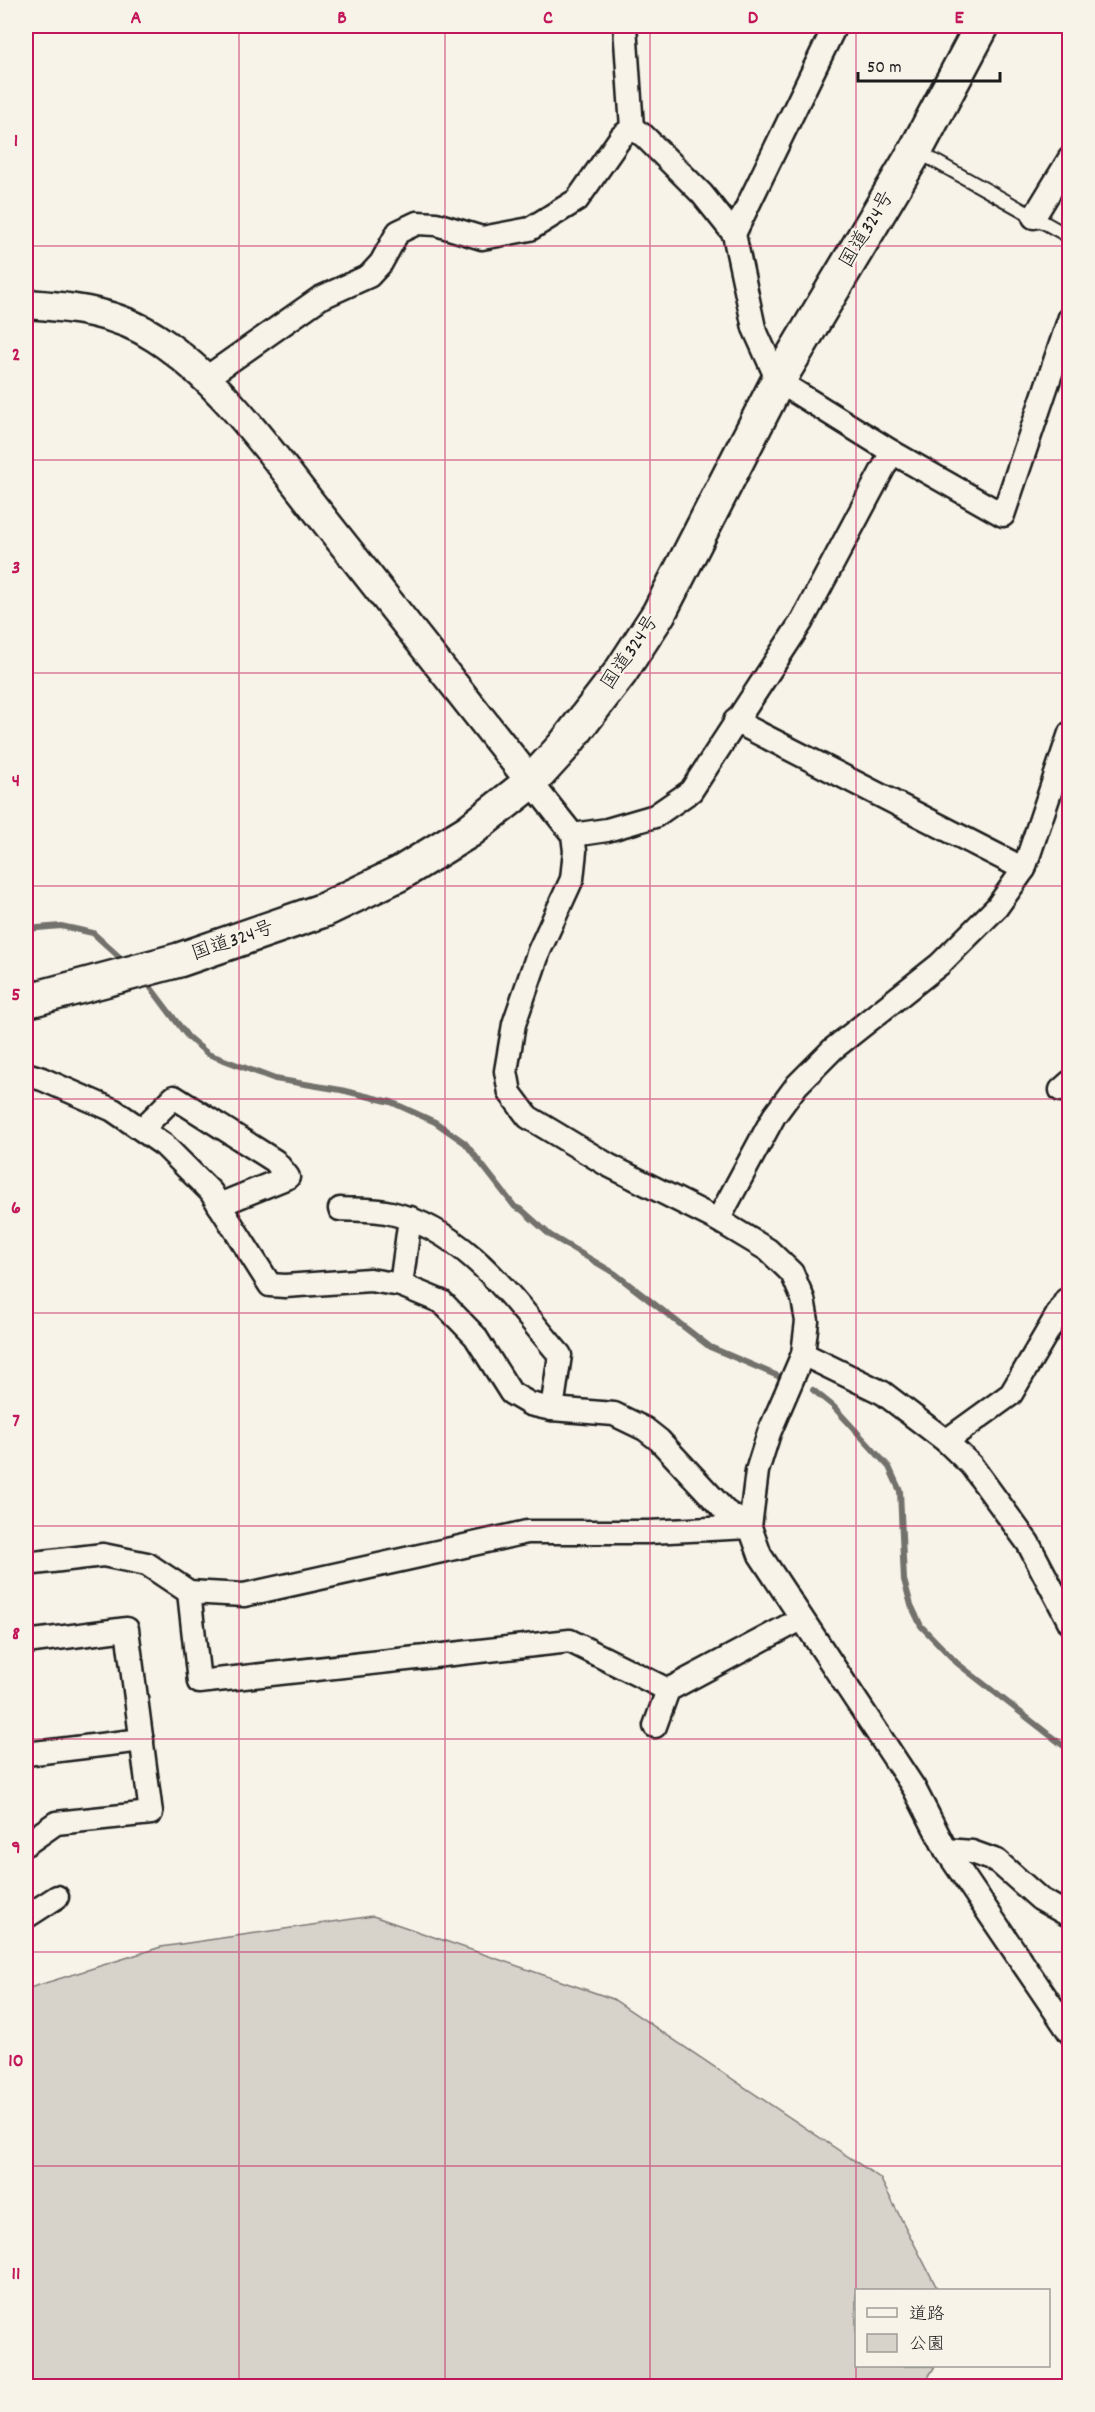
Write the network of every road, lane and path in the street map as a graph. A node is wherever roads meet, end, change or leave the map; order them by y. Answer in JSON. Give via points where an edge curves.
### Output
{"nodes":[{"id":1,"x":625,"y":26,"type":"edge"},
{"id":2,"x":835,"y":26,"type":"edge"},
{"id":3,"x":982,"y":26,"type":"edge"},
{"id":4,"x":632,"y":128,"type":"junction"},
{"id":5,"x":916,"y":150,"type":"junction"},
{"id":6,"x":1070,"y":158,"type":"edge"},
{"id":7,"x":1034,"y":217,"type":"junction"},
{"id":8,"x":734,"y":234,"type":"junction"},
{"id":9,"x":1070,"y":237,"type":"edge"},
{"id":10,"x":26,"y":304,"type":"edge"},
{"id":11,"x":1070,"y":317,"type":"edge"},
{"id":12,"x":206,"y":378,"type":"junction"},
{"id":13,"x":778,"y":381,"type":"junction"},
{"id":14,"x":892,"y":452,"type":"junction"},
{"id":15,"x":735,"y":721,"type":"junction"},
{"id":16,"x":1070,"y":733,"type":"edge"},
{"id":17,"x":531,"y":782,"type":"junction"},
{"id":18,"x":573,"y":835,"type":"junction"},
{"id":19,"x":1024,"y":869,"type":"junction"},
{"id":20,"x":26,"y":1001,"type":"edge"},
{"id":21,"x":26,"y":1074,"type":"edge"},
{"id":22,"x":142,"y":1129,"type":"junction"},
{"id":23,"x":219,"y":1205,"type":"junction"},
{"id":24,"x":340,"y":1209,"type":"dead end"},
{"id":25,"x":410,"y":1218,"type":"junction"},
{"id":26,"x":718,"y":1220,"type":"junction"},
{"id":27,"x":400,"y":1284,"type":"junction"},
{"id":28,"x":1070,"y":1303,"type":"edge"},
{"id":29,"x":803,"y":1354,"type":"junction"},
{"id":30,"x":552,"y":1409,"type":"junction"},
{"id":31,"x":946,"y":1441,"type":"junction"},
{"id":32,"x":750,"y":1527,"type":"junction"},
{"id":33,"x":26,"y":1564,"type":"edge"},
{"id":34,"x":189,"y":1592,"type":"junction"},
{"id":35,"x":801,"y":1619,"type":"junction"},
{"id":36,"x":1070,"y":1623,"type":"edge"},
{"id":37,"x":26,"y":1642,"type":"edge"},
{"id":38,"x":668,"y":1690,"type":"junction"},
{"id":39,"x":655,"y":1726,"type":"dead end"},
{"id":40,"x":142,"y":1740,"type":"junction"},
{"id":41,"x":26,"y":1754,"type":"edge"},
{"id":42,"x":26,"y":1844,"type":"edge"},
{"id":43,"x":946,"y":1850,"type":"junction"},
{"id":44,"x":57,"y":1897,"type":"dead end"},
{"id":45,"x":1070,"y":1916,"type":"edge"},
{"id":46,"x":26,"y":1917,"type":"edge"},
{"id":47,"x":1070,"y":2033,"type":"edge"}],
"edges":[{"from":1,"to":4,"type":"street"},
{"from":2,"to":8,"type":"street"},
{"from":3,"to":5,"type":"highway","name":"国道324号"},
{"from":4,"to":8,"type":"street","via":[[702,194]]},
{"from":4,"to":12,"type":"street","via":[[621,136],[577,200],[530,229],[482,238],[436,224],[417,223],[398,232],[369,276],[320,298]]},
{"from":5,"to":7,"type":"lane"},
{"from":5,"to":13,"type":"highway","name":"国道324号"},
{"from":6,"to":7,"type":"street"},
{"from":7,"to":9,"type":"lane"},
{"from":8,"to":13,"type":"street","via":[[754,328]]},
{"from":10,"to":12,"type":"street","via":[[68,307],[118,319],[156,338]]},
{"from":11,"to":14,"type":"street","via":[[1003,515]]},
{"from":12,"to":17,"type":"street","via":[[258,436]]},
{"from":13,"to":14,"type":"street"},
{"from":13,"to":17,"type":"highway","name":"国道324号","via":[[659,614],[592,710]]},
{"from":14,"to":15,"type":"street","via":[[802,621]]},
{"from":15,"to":18,"type":"street","via":[[691,791],[655,816]]},
{"from":15,"to":19,"type":"street"},
{"from":16,"to":19,"type":"street"},
{"from":17,"to":18,"type":"street"},
{"from":17,"to":20,"type":"highway","name":"国道324号","via":[[469,831],[399,874],[324,910],[179,960]]},
{"from":18,"to":26,"type":"street","via":[[572,879],[539,951],[514,1024],[506,1071],[510,1093],[528,1117],[608,1165]]},
{"from":19,"to":26,"type":"street","via":[[997,907],[940,964],[833,1049],[797,1085],[774,1116]]},
{"from":21,"to":22,"type":"street","via":[[113,1110]]},
{"from":22,"to":23,"type":"street","via":[[164,1145]]},
{"from":22,"to":23,"type":"street","via":[[174,1097],[275,1161],[288,1177]]},
{"from":23,"to":27,"type":"street","via":[[270,1284],[370,1280]]},
{"from":24,"to":25,"type":"street","via":[[388,1212]]},
{"from":25,"to":27,"type":"street"},
{"from":25,"to":30,"type":"street","via":[[453,1240],[485,1267],[560,1355]]},
{"from":26,"to":29,"type":"street","via":[[768,1250],[792,1273],[807,1321]]},
{"from":27,"to":30,"type":"street","via":[[442,1302],[475,1336],[511,1393],[530,1404]]},
{"from":28,"to":31,"type":"street","via":[[1066,1300],[1011,1394]]},
{"from":29,"to":31,"type":"street","via":[[883,1393]]},
{"from":29,"to":32,"type":"street","via":[[769,1432],[757,1471]]},
{"from":30,"to":32,"type":"street","via":[[614,1414],[645,1429],[725,1511]]},
{"from":31,"to":36,"type":"street","via":[[971,1465],[1028,1543]]},
{"from":32,"to":34,"type":"street","via":[[527,1532],[244,1594]]},
{"from":32,"to":35,"type":"street","via":[[760,1556]]},
{"from":33,"to":34,"type":"street","via":[[103,1555],[147,1564]]},
{"from":34,"to":38,"type":"street","via":[[199,1682],[570,1641]]},
{"from":35,"to":38,"type":"street"},
{"from":35,"to":43,"type":"street","via":[[914,1788]]},
{"from":37,"to":40,"type":"street","via":[[127,1629]]},
{"from":38,"to":39,"type":"street"},
{"from":40,"to":41,"type":"street"},
{"from":40,"to":42,"type":"street","via":[[151,1813],[56,1823]]},
{"from":43,"to":45,"type":"street","via":[[972,1852],[997,1861],[1040,1899]]},
{"from":43,"to":47,"type":"street"},
{"from":44,"to":46,"type":"street"}]}
